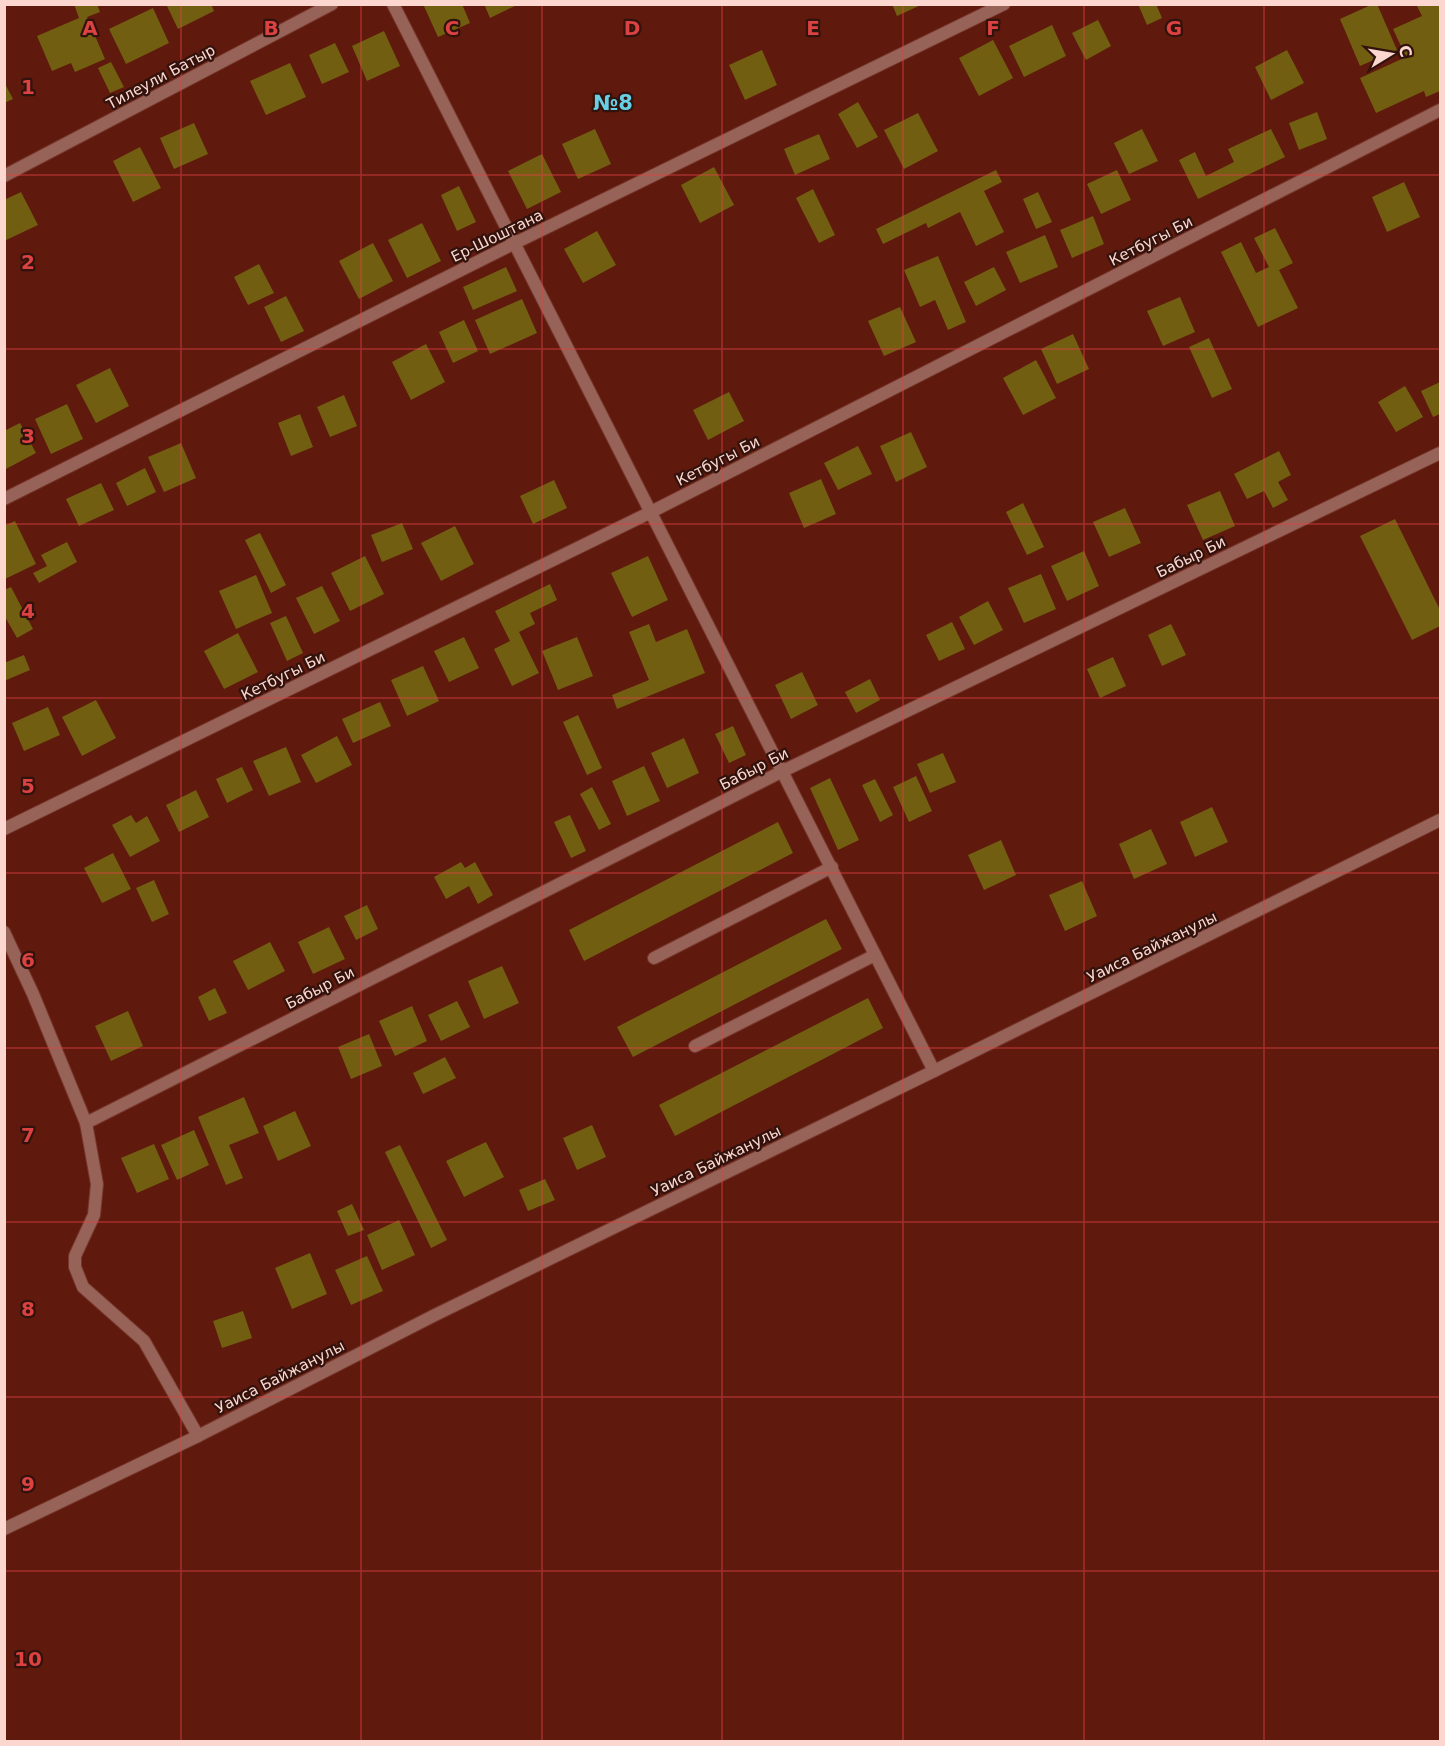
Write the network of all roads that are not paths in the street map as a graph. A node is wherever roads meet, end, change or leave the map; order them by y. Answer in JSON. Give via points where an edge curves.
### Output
{"nodes":[{"id":1,"x":332,"y":4,"type":"edge"},
{"id":2,"x":393,"y":4,"type":"edge"},
{"id":3,"x":1004,"y":4,"type":"edge"},
{"id":4,"x":1440,"y":110,"type":"edge"},
{"id":5,"x":4,"y":176,"type":"edge"},
{"id":6,"x":515,"y":243,"type":"junction"},
{"id":7,"x":1440,"y":453,"type":"edge"},
{"id":8,"x":4,"y":498,"type":"edge"},
{"id":9,"x":651,"y":512,"type":"junction"},
{"id":10,"x":783,"y":771,"type":"junction"},
{"id":11,"x":1440,"y":820,"type":"edge"},
{"id":12,"x":4,"y":829,"type":"edge"},
{"id":13,"x":832,"y":867,"type":"junction"},
{"id":14,"x":4,"y":932,"type":"edge"},
{"id":15,"x":876,"y":955,"type":"junction"},
{"id":16,"x":654,"y":958,"type":"dead end"},
{"id":17,"x":695,"y":1046,"type":"dead end"},
{"id":18,"x":934,"y":1071,"type":"junction"},
{"id":19,"x":86,"y":1123,"type":"junction"},
{"id":20,"x":198,"y":1436,"type":"junction"},
{"id":21,"x":4,"y":1529,"type":"edge"}],
"edges":[{"from":1,"to":5,"type":"street","name":"Тилеули Батыр"},
{"from":2,"to":6,"type":"street"},
{"from":3,"to":6,"type":"street","name":"Ер-Шоштана"},
{"from":4,"to":9,"type":"street","name":"Кетбугы Би"},
{"from":6,"to":8,"type":"street","name":"Ер-Шоштана"},
{"from":6,"to":9,"type":"street"},
{"from":7,"to":10,"type":"street","name":"Бабыр Би"},
{"from":9,"to":10,"type":"street"},
{"from":9,"to":12,"type":"street","name":"Кетбугы Би"},
{"from":10,"to":13,"type":"street"},
{"from":10,"to":19,"type":"street","name":"Бабыр Би"},
{"from":11,"to":18,"type":"street","name":"Уаиса Байжанулы"},
{"from":13,"to":15,"type":"street"},
{"from":13,"to":16,"type":"street"},
{"from":14,"to":19,"type":"street"},
{"from":15,"to":17,"type":"street"},
{"from":15,"to":18,"type":"street"},
{"from":18,"to":20,"type":"street","name":"Уаиса Байжанулы","via":[[435,1315]]},
{"from":19,"to":20,"type":"street","via":[[97,1184],[94,1215],[75,1256],[75,1267],[83,1287],[144,1341]]},
{"from":20,"to":21,"type":"street","name":"Уаиса Байжанулы"}]}
